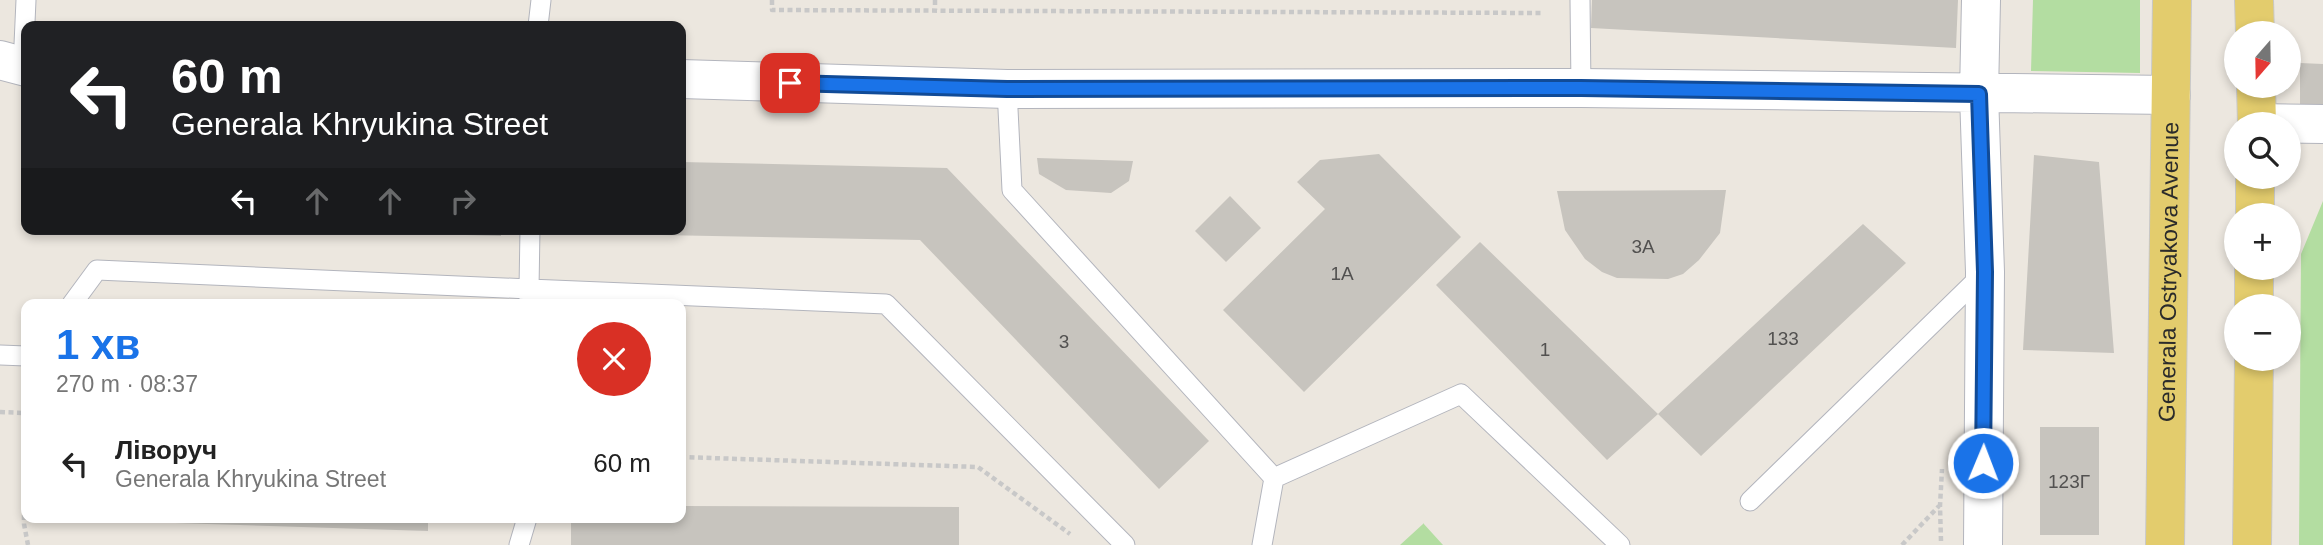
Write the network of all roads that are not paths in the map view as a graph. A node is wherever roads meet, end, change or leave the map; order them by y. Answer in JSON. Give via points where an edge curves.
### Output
{"nodes":[{"id":1,"x":26,"y":0,"type":"edge"},
{"id":2,"x":541,"y":0,"type":"edge"},
{"id":3,"x":1580,"y":0,"type":"edge"},
{"id":4,"x":1981,"y":0,"type":"edge"},
{"id":5,"x":2172,"y":0,"type":"edge"},
{"id":6,"x":2254,"y":0,"type":"edge"},
{"id":7,"x":23,"y":21,"type":"edge"},
{"id":8,"x":539,"y":21,"type":"edge"},
{"id":9,"x":2255,"y":21,"type":"edge"},
{"id":10,"x":21,"y":32,"type":"edge"},
{"id":11,"x":16,"y":65,"type":"edge"},
{"id":12,"x":686,"y":79,"type":"edge"},
{"id":13,"x":1581,"y":88,"type":"junction"},
{"id":14,"x":1007,"y":89,"type":"junction"},
{"id":15,"x":1979,"y":94,"type":"junction"},
{"id":16,"x":2171,"y":95,"type":"junction"},
{"id":17,"x":2301,"y":124,"type":"edge"},
{"id":18,"x":2323,"y":124,"type":"edge"},
{"id":19,"x":530,"y":235,"type":"edge"},
{"id":20,"x":1985,"y":272,"type":"junction"},
{"id":21,"x":529,"y":297,"type":"edge"},
{"id":22,"x":76,"y":299,"type":"edge"},
{"id":23,"x":631,"y":299,"type":"edge"},
{"id":24,"x":686,"y":300,"type":"edge"},
{"id":25,"x":0,"y":355,"type":"edge"},
{"id":26,"x":21,"y":356,"type":"edge"},
{"id":27,"x":2253,"y":371,"type":"edge"},
{"id":28,"x":1274,"y":478,"type":"junction"},
{"id":29,"x":1750,"y":501,"type":"dead end"},
{"id":30,"x":526,"y":523,"type":"edge"},
{"id":31,"x":519,"y":545,"type":"edge"},
{"id":32,"x":1125,"y":545,"type":"edge"},
{"id":33,"x":1262,"y":545,"type":"edge"},
{"id":34,"x":1620,"y":545,"type":"edge"},
{"id":35,"x":1983,"y":545,"type":"edge"},
{"id":36,"x":2165,"y":545,"type":"edge"},
{"id":37,"x":2252,"y":545,"type":"edge"}],
"edges":[{"from":1,"to":7,"type":"lane"},
{"from":2,"to":8,"type":"lane"},
{"from":3,"to":13,"type":"lane"},
{"from":4,"to":15,"type":"street"},
{"from":5,"to":16,"type":"main road","name":"Generala Ostryakova Avenue"},
{"from":6,"to":9,"type":"main road"},
{"from":10,"to":11,"type":"lane"},
{"from":12,"to":14,"type":"street"},
{"from":13,"to":14,"type":"street"},
{"from":13,"to":15,"type":"street"},
{"from":14,"to":28,"type":"lane","via":[[1012,190]]},
{"from":15,"to":16,"type":"street"},
{"from":15,"to":20,"type":"street"},
{"from":16,"to":36,"type":"main road","name":"Generala Ostryakova Avenue"},
{"from":17,"to":18,"type":"street"},
{"from":19,"to":21,"type":"lane"},
{"from":20,"to":29,"type":"lane"},
{"from":20,"to":35,"type":"street"},
{"from":21,"to":22,"type":"lane","via":[[97,270]]},
{"from":21,"to":23,"type":"lane"},
{"from":24,"to":32,"type":"lane","via":[[886,304]]},
{"from":25,"to":26,"type":"lane"},
{"from":27,"to":37,"type":"main road"},
{"from":28,"to":33,"type":"lane"},
{"from":28,"to":34,"type":"lane","via":[[1461,394]]},
{"from":30,"to":31,"type":"lane"}]}
